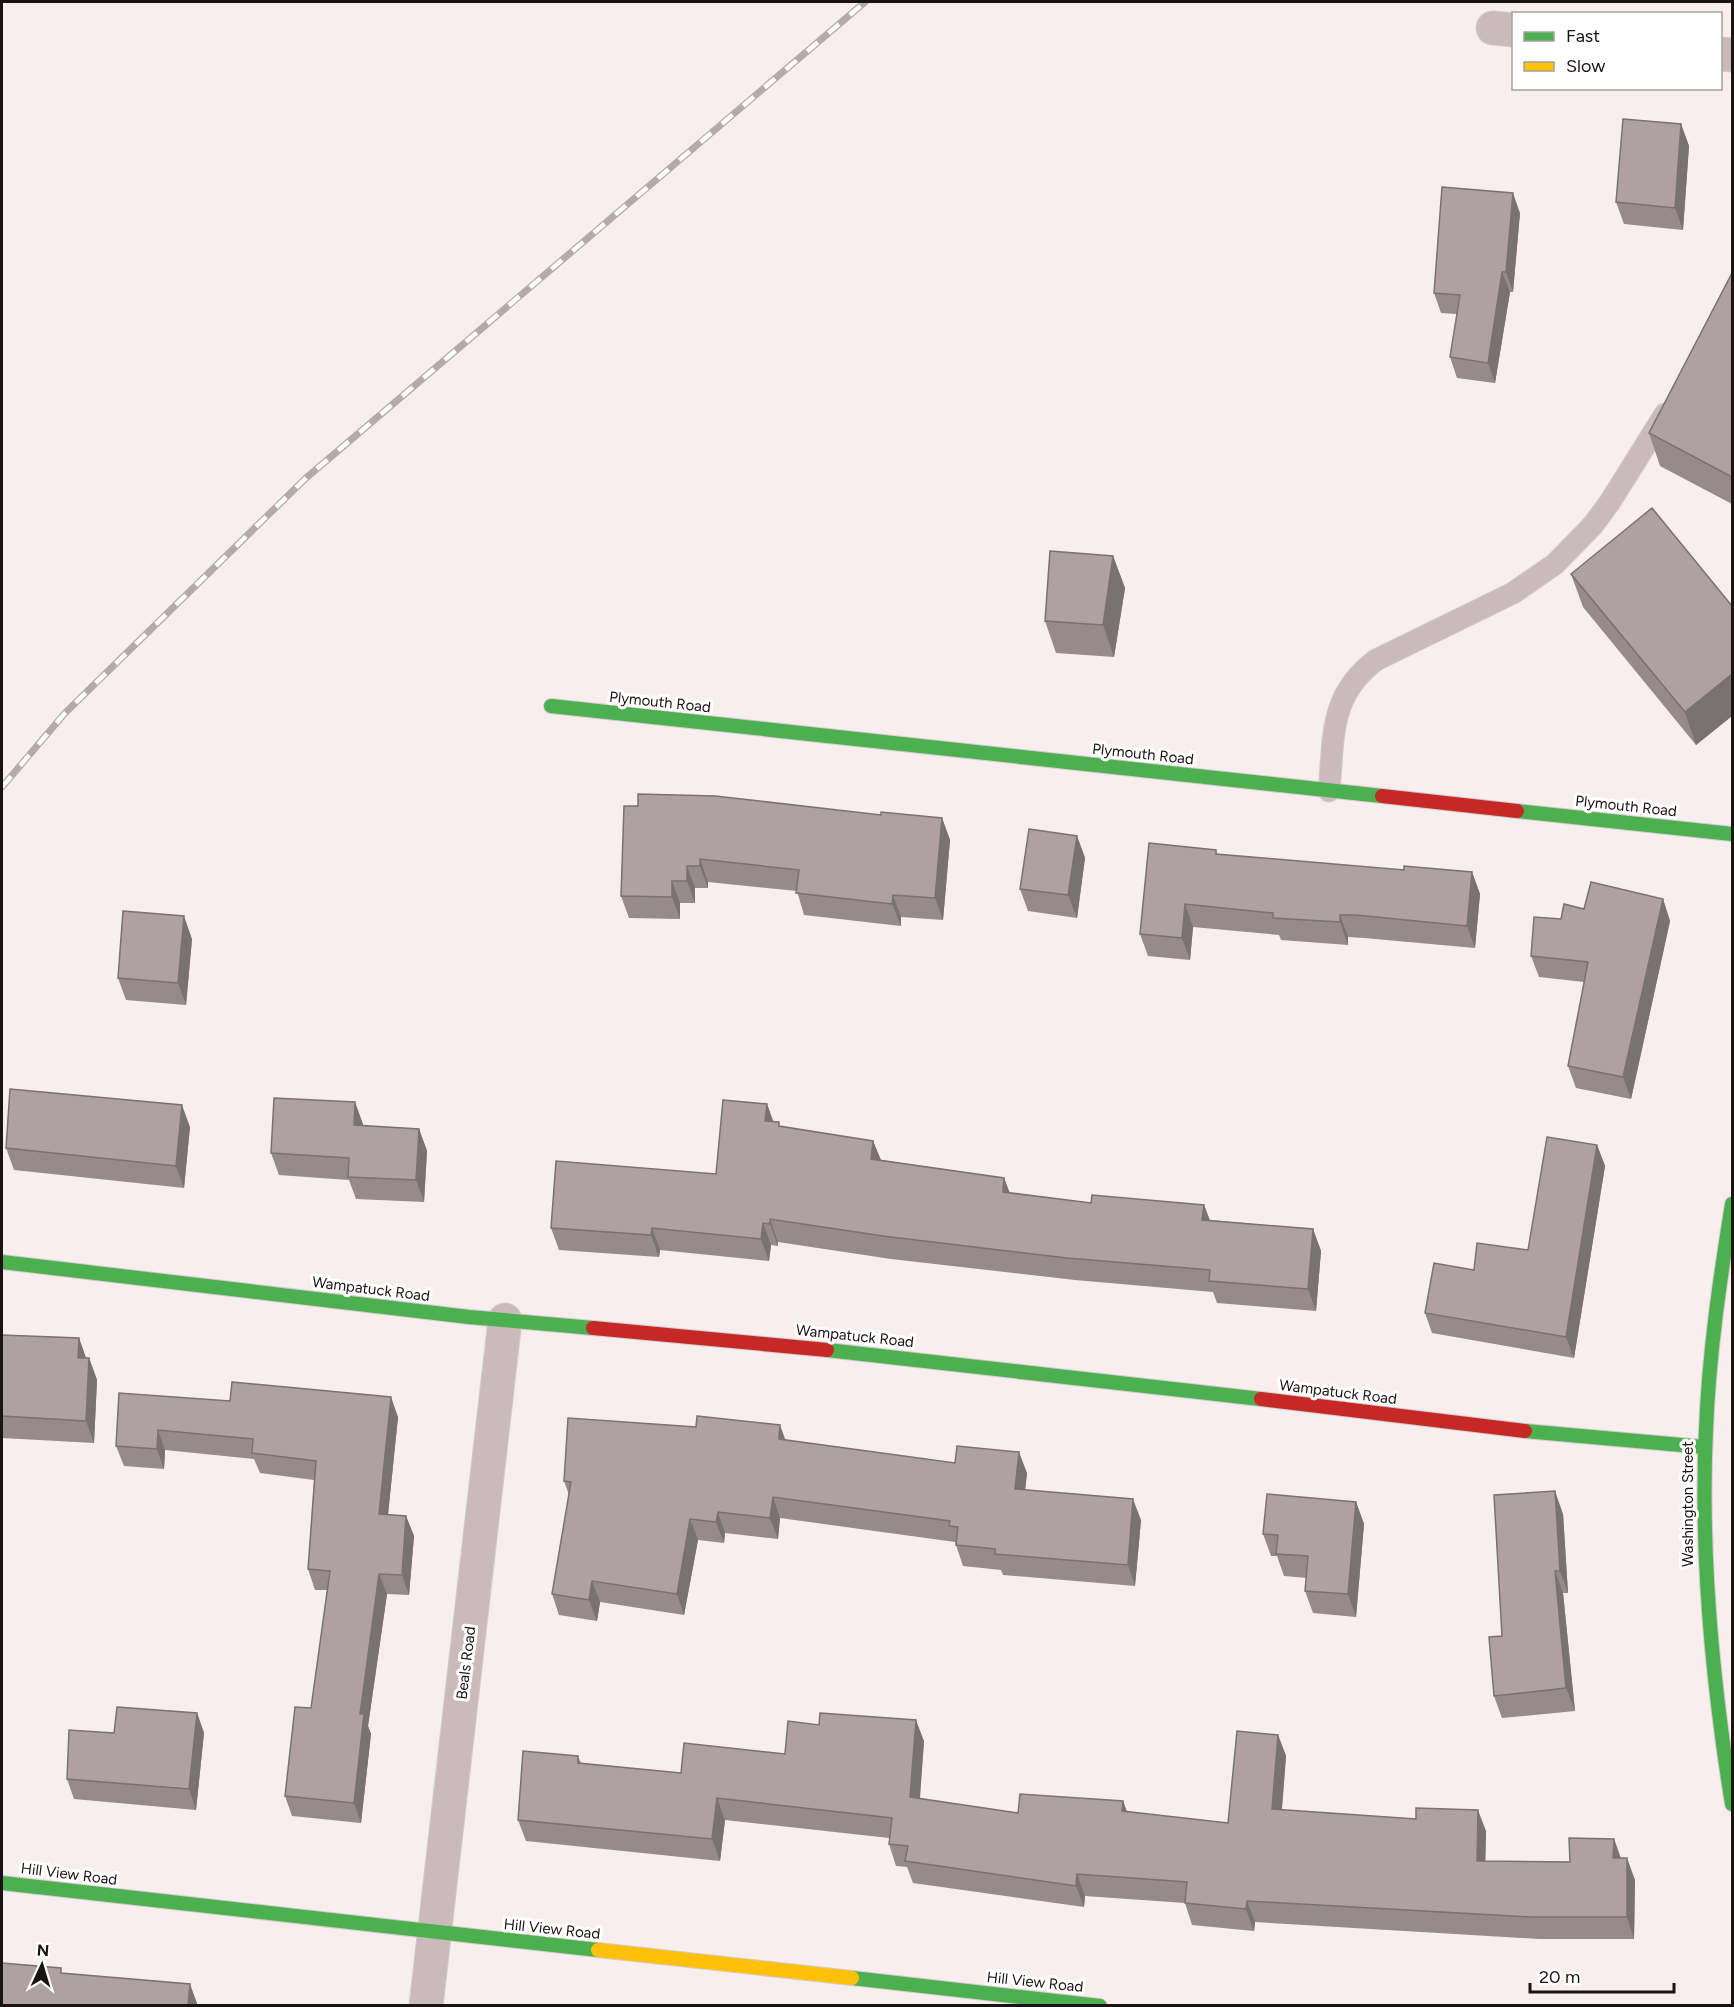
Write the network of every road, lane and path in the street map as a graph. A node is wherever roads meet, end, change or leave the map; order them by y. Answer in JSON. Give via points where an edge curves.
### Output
{"nodes":[{"id":1,"x":1677,"y":393,"type":"edge"},
{"id":2,"x":550,"y":706,"type":"dead end"},
{"id":3,"x":1329,"y":791,"type":"junction"},
{"id":4,"x":1732,"y":834,"type":"edge"},
{"id":5,"x":1732,"y":1204,"type":"edge"},
{"id":6,"x":2,"y":1262,"type":"edge"},
{"id":7,"x":505,"y":1320,"type":"junction"},
{"id":8,"x":1704,"y":1447,"type":"junction"},
{"id":9,"x":1732,"y":1804,"type":"edge"},
{"id":10,"x":2,"y":1883,"type":"edge"},
{"id":11,"x":434,"y":1933,"type":"junction"},
{"id":12,"x":426,"y":2006,"type":"edge"},
{"id":13,"x":1100,"y":2006,"type":"edge"}],
"edges":[{"from":1,"to":3,"type":"lane","via":[[1627,479],[1593,525],[1555,564],[1513,593],[1361,671],[1340,702]]},
{"from":2,"to":3,"type":"street","name":"Plymouth Road"},
{"from":3,"to":4,"type":"street","name":"Plymouth Road"},
{"from":5,"to":8,"type":"street","name":"Washington Street","via":[[1714,1317]]},
{"from":6,"to":7,"type":"street","name":"Wampatuck Road"},
{"from":7,"to":8,"type":"street","name":"Wampatuck Road","via":[[850,1352],[1605,1440]]},
{"from":7,"to":11,"type":"street","name":"Beals Road"},
{"from":8,"to":9,"type":"street","name":"Washington Street","via":[[1703,1568],[1722,1750]]},
{"from":10,"to":11,"type":"street","name":"Hill View Road"},
{"from":11,"to":12,"type":"street","name":"Beals Road"},
{"from":11,"to":13,"type":"street","name":"Hill View Road"}]}
